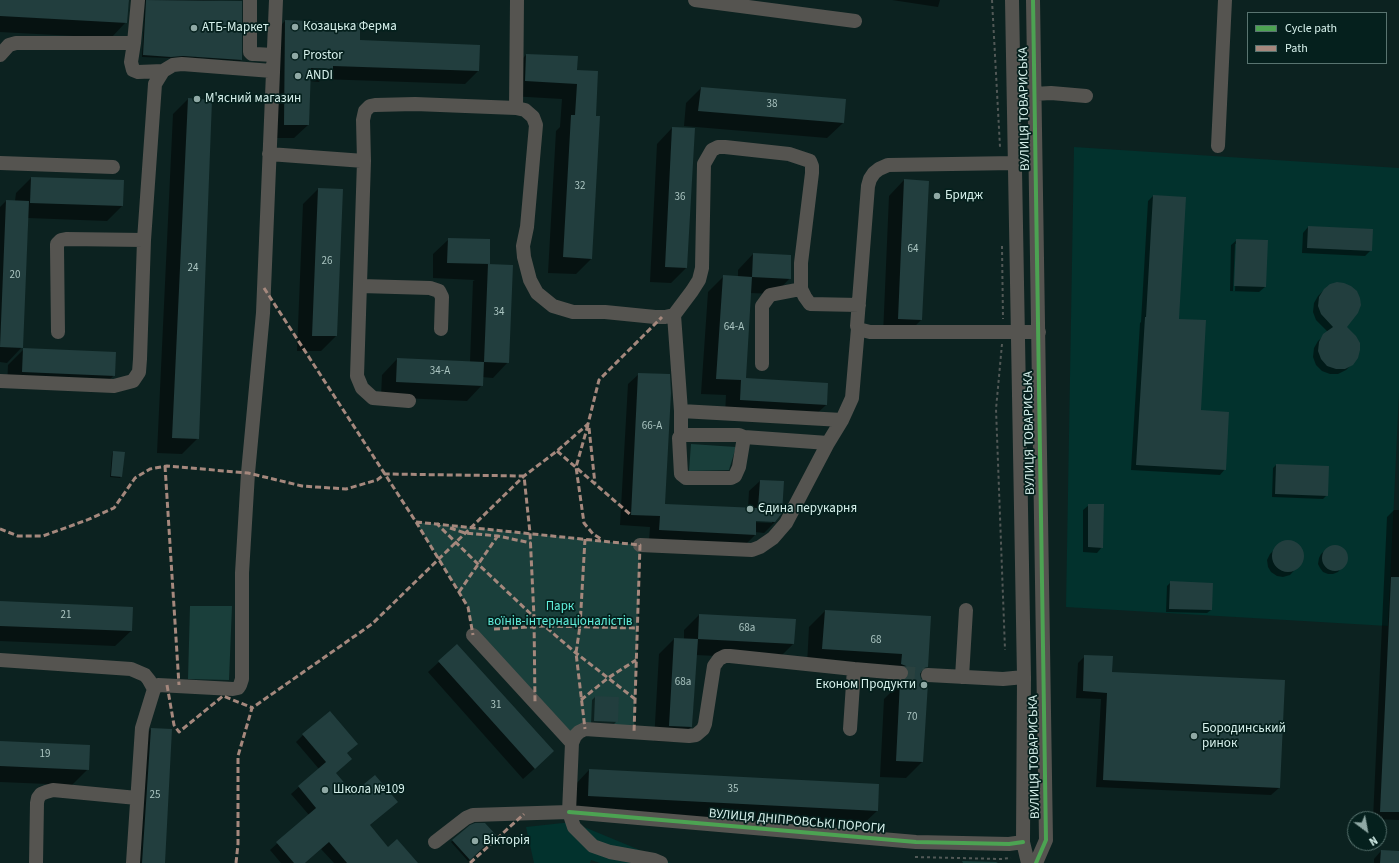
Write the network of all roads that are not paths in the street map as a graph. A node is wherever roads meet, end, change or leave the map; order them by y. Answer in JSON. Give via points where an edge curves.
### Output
{"nodes":[{"id":1,"x":138,"y":0,"type":"edge"},
{"id":2,"x":250,"y":0,"type":"edge"},
{"id":3,"x":276,"y":0,"type":"edge"},
{"id":4,"x":517,"y":0,"type":"edge"},
{"id":5,"x":695,"y":0,"type":"edge"},
{"id":6,"x":1012,"y":0,"type":"edge"},
{"id":7,"x":1033,"y":0,"type":"edge"},
{"id":8,"x":1225,"y":0,"type":"edge"},
{"id":9,"x":856,"y":21,"type":"dead end"},
{"id":10,"x":134,"y":43,"type":"junction"},
{"id":11,"x":0,"y":55,"type":"edge"},
{"id":12,"x":273,"y":55,"type":"junction"},
{"id":13,"x":163,"y":71,"type":"junction"},
{"id":14,"x":272,"y":72,"type":"junction"},
{"id":15,"x":1034,"y":94,"type":"junction"},
{"id":16,"x":1086,"y":96,"type":"dead end"},
{"id":17,"x":516,"y":108,"type":"junction"},
{"id":18,"x":1218,"y":146,"type":"dead end"},
{"id":19,"x":269,"y":154,"type":"junction"},
{"id":20,"x":364,"y":161,"type":"junction"},
{"id":21,"x":0,"y":163,"type":"edge"},
{"id":22,"x":1015,"y":163,"type":"junction"},
{"id":23,"x":113,"y":167,"type":"dead end"},
{"id":24,"x":1036,"y":186,"type":"junction"},
{"id":25,"x":1015,"y":187,"type":"junction"},
{"id":26,"x":144,"y":240,"type":"junction"},
{"id":27,"x":361,"y":286,"type":"junction"},
{"id":28,"x":801,"y":289,"type":"junction"},
{"id":29,"x":859,"y":305,"type":"junction"},
{"id":30,"x":674,"y":315,"type":"junction"},
{"id":31,"x":858,"y":328,"type":"junction"},
{"id":32,"x":441,"y":329,"type":"dead end"},
{"id":33,"x":58,"y":332,"type":"dead end"},
{"id":34,"x":1018,"y":332,"type":"junction"},
{"id":35,"x":1039,"y":332,"type":"junction"},
{"id":36,"x":762,"y":364,"type":"dead end"},
{"id":37,"x":0,"y":381,"type":"edge"},
{"id":38,"x":409,"y":401,"type":"dead end"},
{"id":39,"x":681,"y":411,"type":"junction"},
{"id":40,"x":842,"y":420,"type":"junction"},
{"id":41,"x":681,"y":435,"type":"junction"},
{"id":42,"x":744,"y":437,"type":"junction"},
{"id":43,"x":828,"y":443,"type":"junction"},
{"id":44,"x":640,"y":544,"type":"dead end"},
{"id":45,"x":966,"y":610,"type":"dead end"},
{"id":46,"x":473,"y":635,"type":"dead end"},
{"id":47,"x":0,"y":660,"type":"edge"},
{"id":48,"x":854,"y":669,"type":"junction"},
{"id":49,"x":901,"y":673,"type":"tunnel mouth"},
{"id":50,"x":928,"y":675,"type":"tunnel mouth"},
{"id":51,"x":962,"y":677,"type":"junction"},
{"id":52,"x":1024,"y":677,"type":"junction"},
{"id":53,"x":154,"y":689,"type":"junction"},
{"id":54,"x":850,"y":729,"type":"dead end"},
{"id":55,"x":572,"y":743,"type":"junction"},
{"id":56,"x":137,"y":798,"type":"junction"},
{"id":57,"x":569,"y":812,"type":"junction"},
{"id":58,"x":435,"y":842,"type":"dead end"},
{"id":59,"x":1023,"y":842,"type":"junction"},
{"id":60,"x":36,"y":863,"type":"edge"},
{"id":61,"x":133,"y":863,"type":"edge"},
{"id":62,"x":660,"y":863,"type":"edge"},
{"id":63,"x":1028,"y":863,"type":"edge"},
{"id":64,"x":1036,"y":863,"type":"edge"}],
"edges":[{"from":1,"to":10,"type":"street"},
{"from":2,"to":12,"type":"street","via":[[251,53]]},
{"from":3,"to":12,"type":"street"},
{"from":4,"to":17,"type":"street"},
{"from":5,"to":9,"type":"street"},
{"from":6,"to":22,"type":"street","name":"ВУЛИЦЯ ТОВАРИСЬКА"},
{"from":7,"to":15,"type":"street","name":"ВУЛИЦЯ ТОВАРИСЬКА"},
{"from":8,"to":18,"type":"street"},
{"from":10,"to":11,"type":"street","via":[[16,43],[9,45]]},
{"from":10,"to":13,"type":"street","via":[[131,62],[133,70]]},
{"from":12,"to":14,"type":"street"},
{"from":13,"to":14,"type":"street","via":[[173,65],[182,64]]},
{"from":13,"to":26,"type":"street","via":[[156,84]]},
{"from":14,"to":19,"type":"street"},
{"from":15,"to":16,"type":"street"},
{"from":15,"to":24,"type":"street","name":"ВУЛИЦЯ ТОВАРИСЬКА"},
{"from":17,"to":20,"type":"street","via":[[415,104],[370,106],[363,120]]},
{"from":17,"to":30,"type":"street","via":[[530,113],[536,124],[523,246],[526,268],[537,293],[553,306],[573,312],[606,312],[655,318]]},
{"from":19,"to":20,"type":"street"},
{"from":19,"to":53,"type":"street","via":[[263,313],[248,473],[242,573],[242,679],[238,688],[232,689],[158,685]]},
{"from":20,"to":27,"type":"street"},
{"from":21,"to":23,"type":"street"},
{"from":22,"to":25,"type":"street","name":"ВУЛИЦЯ ТОВАРИСЬКА"},
{"from":22,"to":29,"type":"street","via":[[888,165],[879,169],[870,179],[868,186]]},
{"from":24,"to":25,"type":"street"},
{"from":24,"to":35,"type":"street","name":"ВУЛИЦЯ ТОВАРИСЬКА"},
{"from":25,"to":34,"type":"street","name":"ВУЛИЦЯ ТОВАРИСЬКА"},
{"from":26,"to":33,"type":"street","via":[[66,238],[57,244]]},
{"from":26,"to":37,"type":"street","via":[[139,372],[133,381],[114,386]]},
{"from":27,"to":32,"type":"street","via":[[424,288],[439,291],[442,297]]},
{"from":27,"to":38,"type":"street","via":[[357,376],[362,388],[373,398]]},
{"from":28,"to":29,"type":"street","via":[[810,304]]},
{"from":28,"to":30,"type":"street","via":[[812,173],[810,161],[789,154],[718,147],[712,150],[704,164],[702,268],[698,280]]},
{"from":28,"to":36,"type":"street","via":[[770,295],[762,306]]},
{"from":29,"to":31,"type":"street"},
{"from":30,"to":39,"type":"street"},
{"from":31,"to":34,"type":"street","via":[[870,332]]},
{"from":31,"to":40,"type":"street","via":[[852,398]]},
{"from":34,"to":35,"type":"street"},
{"from":34,"to":52,"type":"street","name":"ВУЛИЦЯ ТОВАРИСЬКА"},
{"from":35,"to":64,"type":"street","name":"ВУЛИЦЯ ТОВАРИСЬКА","via":[[1046,840]]},
{"from":39,"to":40,"type":"street"},
{"from":39,"to":41,"type":"street"},
{"from":40,"to":43,"type":"street"},
{"from":41,"to":42,"type":"street"},
{"from":41,"to":42,"type":"street","via":[[680,470],[686,478],[735,476]]},
{"from":42,"to":43,"type":"street"},
{"from":43,"to":44,"type":"street","via":[[786,523],[773,538],[760,547],[752,550]]},
{"from":45,"to":51,"type":"street"},
{"from":46,"to":55,"type":"street"},
{"from":47,"to":53,"type":"street","via":[[131,669],[144,675]]},
{"from":48,"to":49,"type":"street"},
{"from":48,"to":54,"type":"street"},
{"from":48,"to":55,"type":"street","via":[[725,656],[714,666],[705,724],[696,735],[585,729],[575,736]]},
{"from":50,"to":51,"type":"street"},
{"from":51,"to":52,"type":"street","via":[[1003,680]]},
{"from":52,"to":59,"type":"street","name":"ВУЛИЦЯ ТОВАРИСЬКА"},
{"from":53,"to":56,"type":"street","via":[[142,728]]},
{"from":55,"to":57,"type":"street"},
{"from":56,"to":60,"type":"street","via":[[53,790],[41,794],[37,803]]},
{"from":56,"to":61,"type":"street"},
{"from":57,"to":58,"type":"street","via":[[473,815]]},
{"from":57,"to":59,"type":"street","name":"ВУЛИЦЯ ДНІПРОВСЬКІ ПОРОГИ","via":[[916,842]]},
{"from":57,"to":62,"type":"street","via":[[574,827],[594,846]]},
{"from":59,"to":63,"type":"street","name":"ВУЛИЦЯ ТОВАРИСЬКА"}]}
